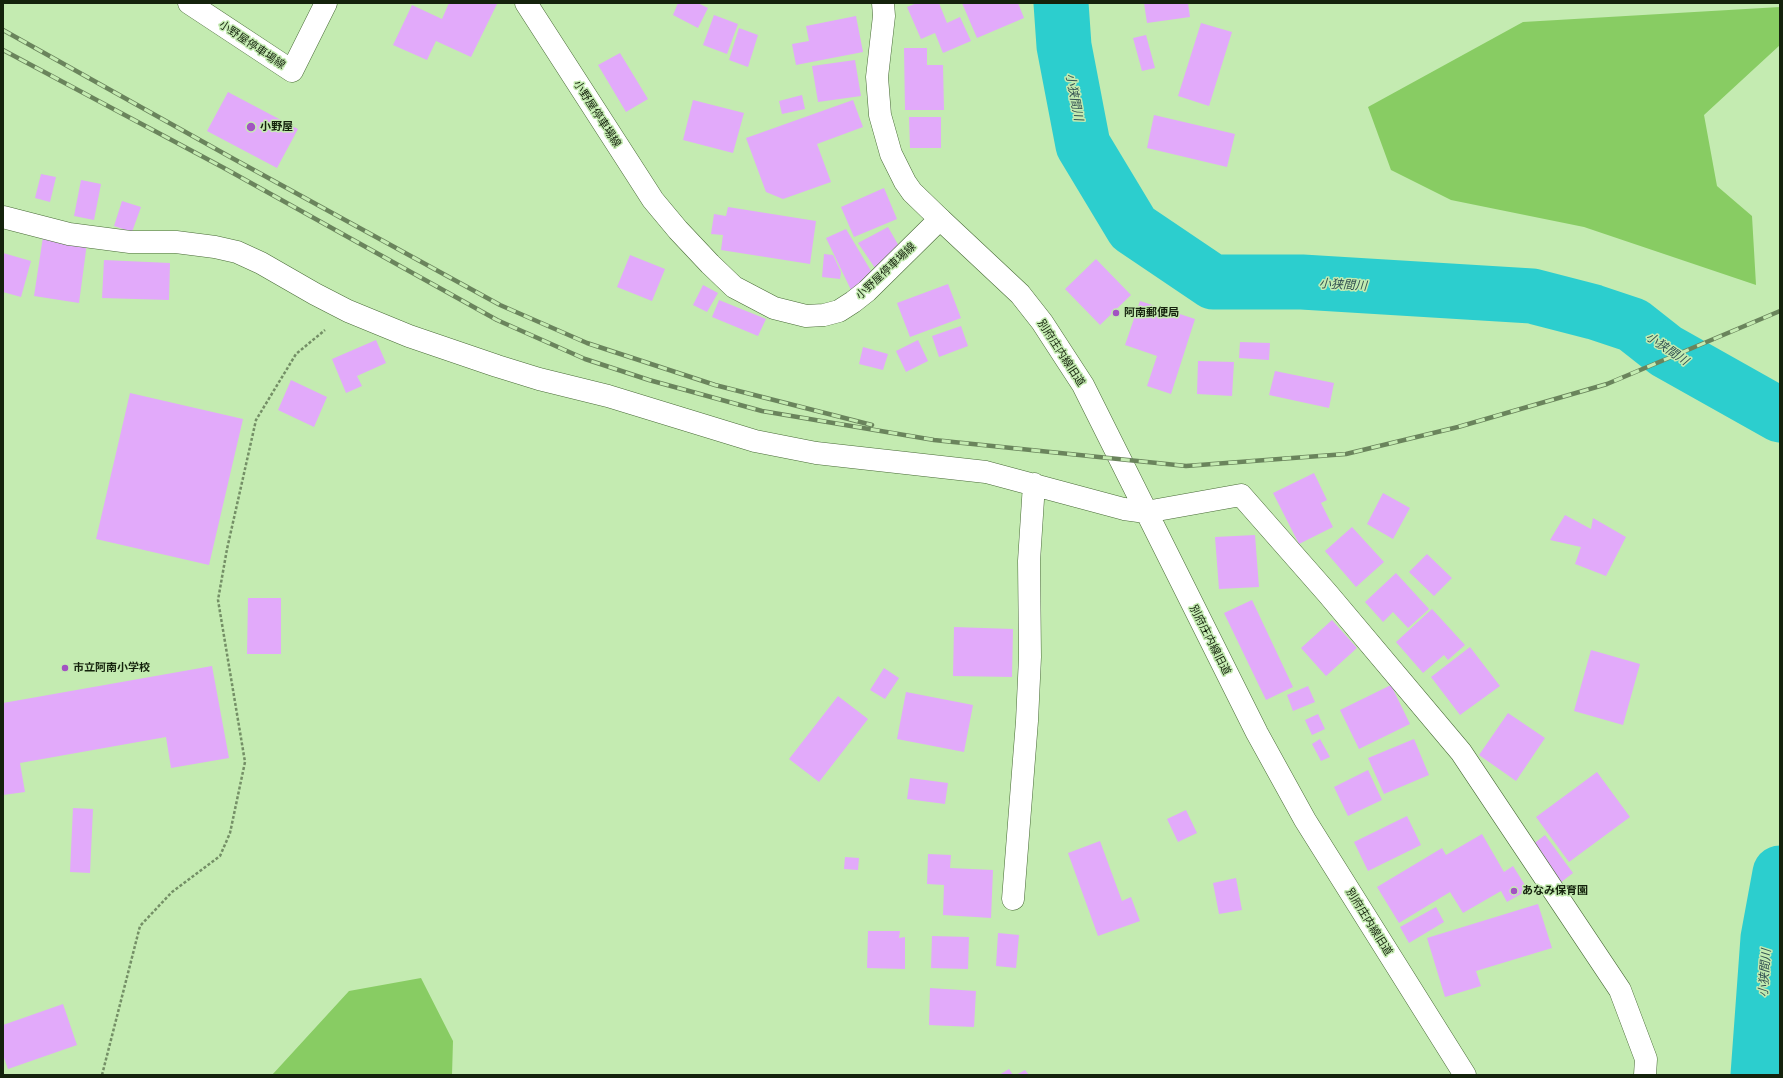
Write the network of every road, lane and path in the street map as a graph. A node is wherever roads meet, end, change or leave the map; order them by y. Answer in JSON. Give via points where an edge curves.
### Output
{"nodes":[{"id":1,"x":190,"y":3,"type":"edge"},
{"id":2,"x":326,"y":3,"type":"edge"},
{"id":3,"x":526,"y":3,"type":"edge"},
{"id":4,"x":883,"y":3,"type":"edge"},
{"id":5,"x":3,"y":217,"type":"edge"},
{"id":6,"x":940,"y":219,"type":"junction"},
{"id":7,"x":348,"y":311,"type":"junction"},
{"id":8,"x":1034,"y":484,"type":"junction"},
{"id":9,"x":1146,"y":512,"type":"junction"},
{"id":10,"x":1013,"y":899,"type":"dead end"},
{"id":11,"x":102,"y":1075,"type":"edge"},
{"id":12,"x":1465,"y":1075,"type":"edge"},
{"id":13,"x":1645,"y":1075,"type":"edge"}],
"edges":[{"from":1,"to":2,"type":"street","name":"小野屋停車場線","via":[[292,71]]},
{"from":3,"to":6,"type":"street","name":"小野屋停車場線","via":[[653,200],[710,264],[734,287],[758,301],[806,316],[824,315],[839,310],[867,291]]},
{"from":4,"to":6,"type":"street","via":[[884,16],[877,77],[880,115],[891,154],[904,182]]},
{"from":5,"to":7,"type":"street","via":[[69,234],[130,242],[176,242],[237,252],[261,262]]},
{"from":6,"to":9,"type":"street","name":"別府庄内線旧道","via":[[1004,277],[1042,322],[1083,385]]},
{"from":7,"to":8,"type":"street","via":[[409,336],[497,366],[608,396],[755,441],[816,453],[986,472]]},
{"from":7,"to":11,"type":"path","via":[[296,354],[256,420],[218,600],[245,762],[230,833],[220,856],[172,892],[140,926]]},
{"from":8,"to":9,"type":"street","via":[[1124,509]]},
{"from":8,"to":10,"type":"street","via":[[1029,561],[1030,657],[1027,721]]},
{"from":9,"to":12,"type":"street","name":"別府庄内線旧道","via":[[1257,733],[1305,820]]},
{"from":9,"to":13,"type":"street","via":[[1241,496],[1328,594],[1461,752],[1620,990],[1646,1059]]}]}
